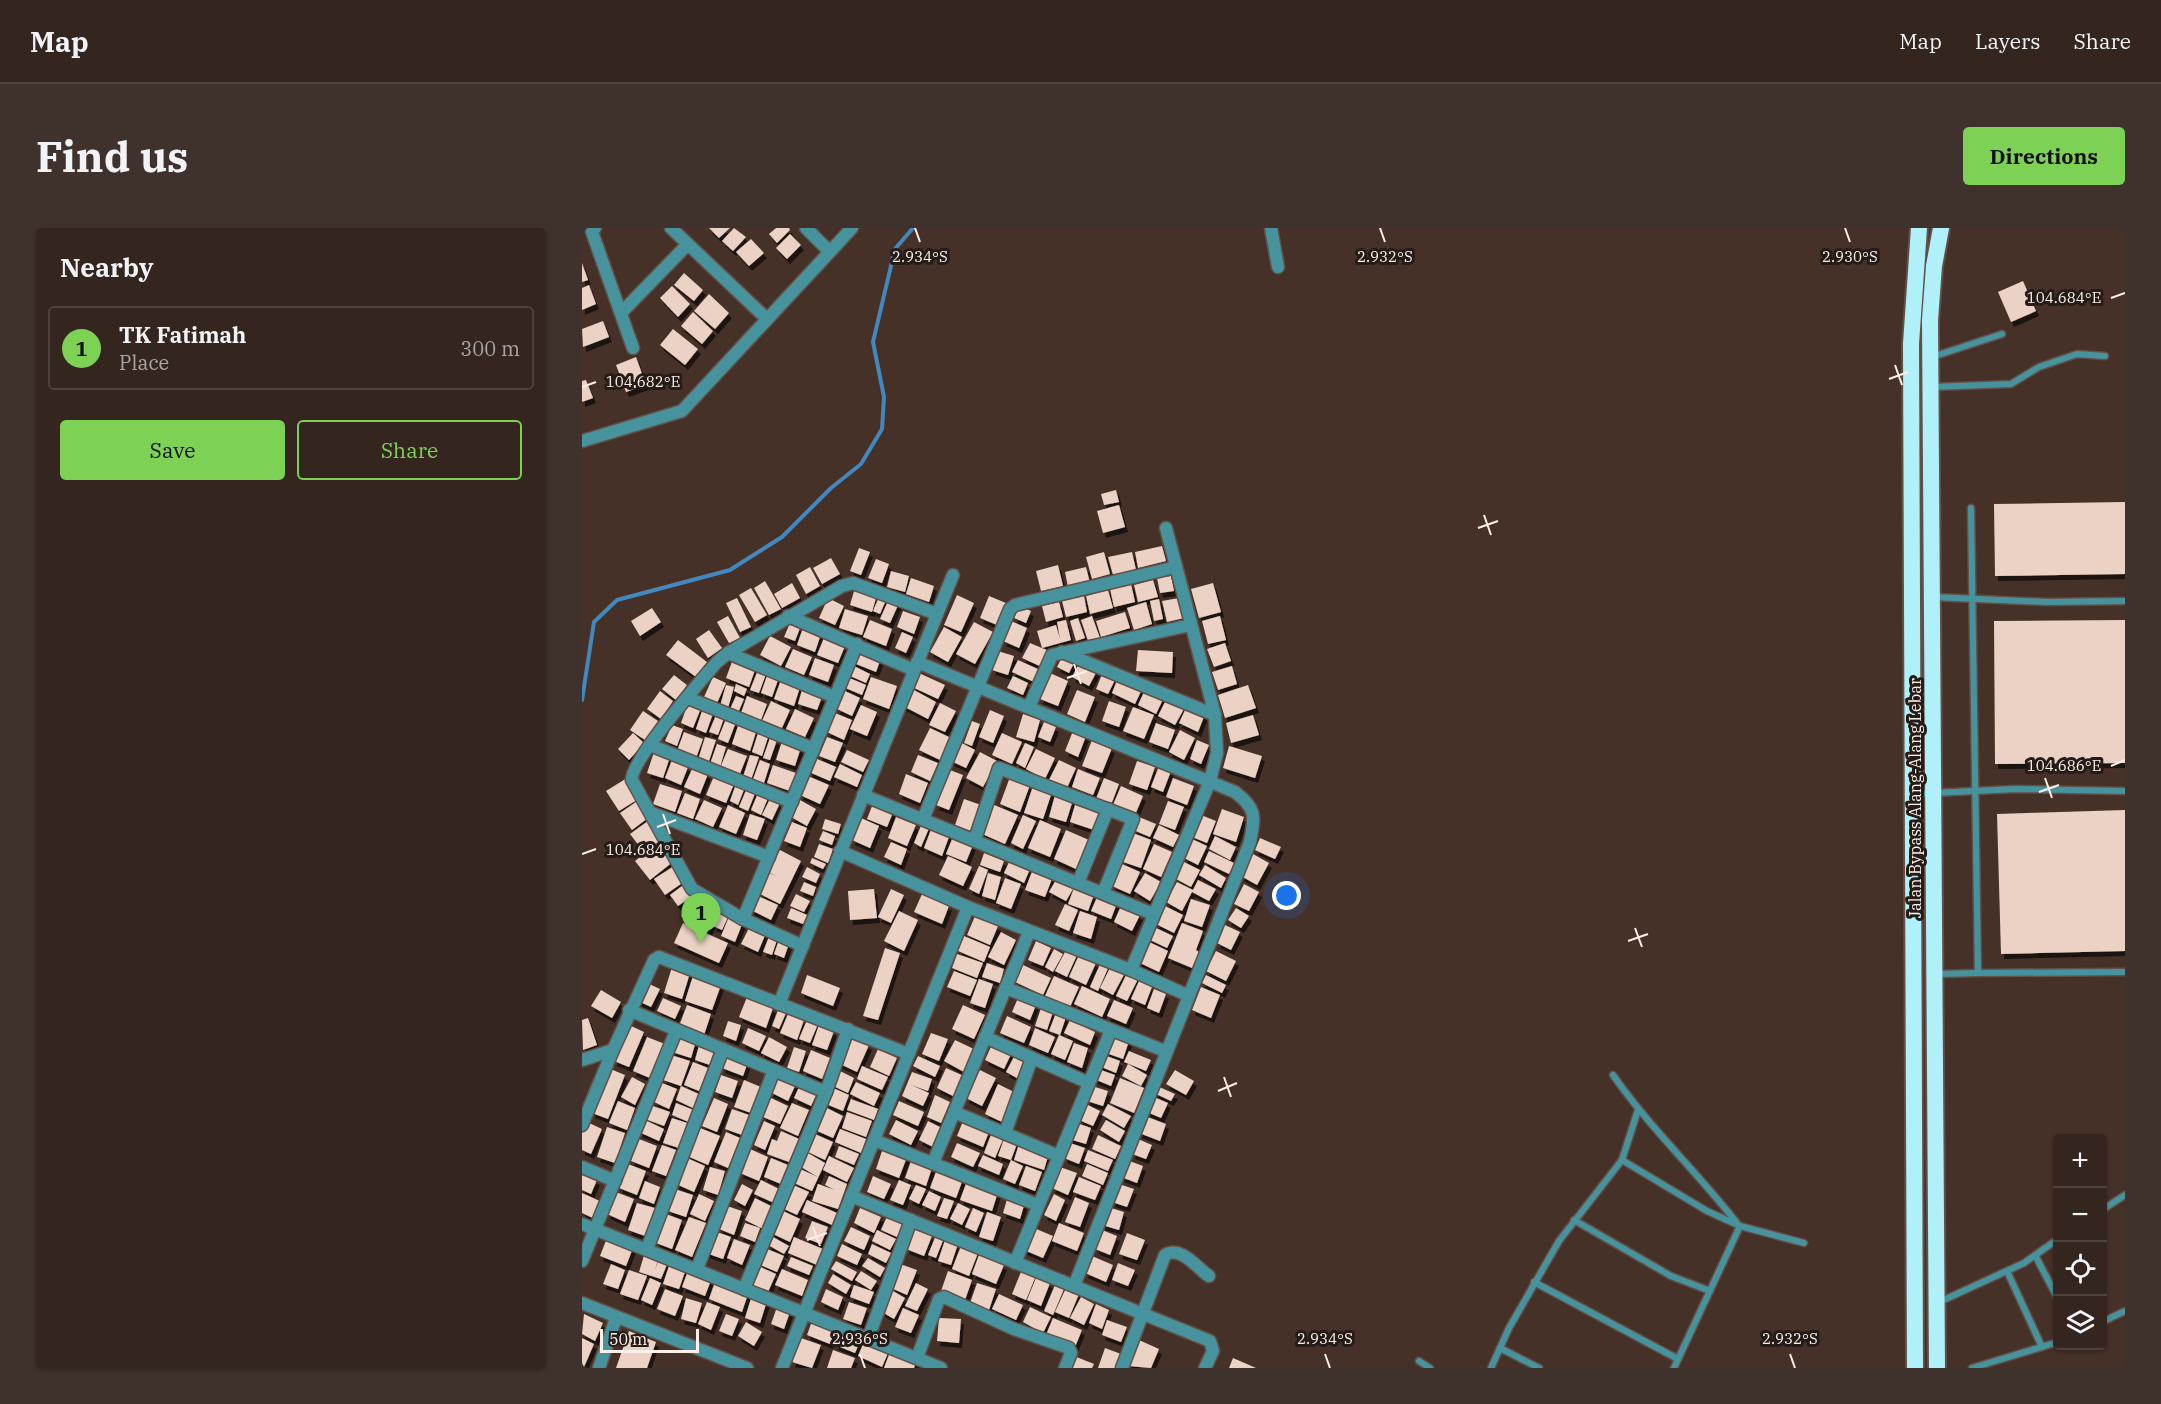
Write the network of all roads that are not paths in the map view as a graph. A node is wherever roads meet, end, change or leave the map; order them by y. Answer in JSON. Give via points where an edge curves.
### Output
{"nodes":[{"id":1,"x":595,"y":228,"type":"edge"},
{"id":2,"x":671,"y":228,"type":"edge"},
{"id":3,"x":806,"y":228,"type":"edge"},
{"id":4,"x":852,"y":228,"type":"edge"},
{"id":5,"x":1271,"y":228,"type":"edge"},
{"id":6,"x":1919,"y":228,"type":"edge"},
{"id":7,"x":1941,"y":228,"type":"edge"},
{"id":8,"x":687,"y":245,"type":"junction"},
{"id":9,"x":829,"y":251,"type":"junction"},
{"id":10,"x":1278,"y":267,"type":"dead end"},
{"id":11,"x":621,"y":313,"type":"junction"},
{"id":12,"x":767,"y":319,"type":"junction"},
{"id":13,"x":2002,"y":334,"type":"dead end"},
{"id":14,"x":633,"y":348,"type":"dead end"},
{"id":15,"x":2105,"y":356,"type":"dead end"},
{"id":16,"x":1930,"y":357,"type":"junction"},
{"id":17,"x":1930,"y":387,"type":"junction"},
{"id":18,"x":582,"y":441,"type":"edge"},
{"id":19,"x":1971,"y":508,"type":"dead end"},
{"id":20,"x":1166,"y":528,"type":"dead end"},
{"id":21,"x":1176,"y":567,"type":"junction"},
{"id":22,"x":953,"y":575,"type":"dead end"},
{"id":23,"x":1932,"y":597,"type":"junction"},
{"id":24,"x":1974,"y":598,"type":"junction"},
{"id":25,"x":2125,"y":601,"type":"edge"},
{"id":26,"x":937,"y":614,"type":"junction"},
{"id":27,"x":788,"y":616,"type":"junction"},
{"id":28,"x":1191,"y":625,"type":"junction"},
{"id":29,"x":857,"y":644,"type":"junction"},
{"id":30,"x":1062,"y":652,"type":"junction"},
{"id":31,"x":728,"y":653,"type":"junction"},
{"id":32,"x":916,"y":666,"type":"junction"},
{"id":33,"x":978,"y":687,"type":"junction"},
{"id":34,"x":688,"y":698,"type":"junction"},
{"id":35,"x":835,"y":698,"type":"junction"},
{"id":36,"x":1029,"y":707,"type":"junction"},
{"id":37,"x":1215,"y":715,"type":"junction"},
{"id":38,"x":650,"y":745,"type":"junction"},
{"id":39,"x":814,"y":749,"type":"junction"},
{"id":40,"x":1210,"y":781,"type":"junction"},
{"id":41,"x":1974,"y":790,"type":"junction"},
{"id":42,"x":2125,"y":791,"type":"edge"},
{"id":43,"x":1933,"y":792,"type":"junction"},
{"id":44,"x":1913,"y":794,"type":"junction"},
{"id":45,"x":863,"y":795,"type":"junction"},
{"id":46,"x":792,"y":802,"type":"junction"},
{"id":47,"x":1107,"y":809,"type":"junction"},
{"id":48,"x":652,"y":813,"type":"junction"},
{"id":49,"x":924,"y":819,"type":"junction"},
{"id":50,"x":975,"y":839,"type":"junction"},
{"id":51,"x":840,"y":851,"type":"junction"},
{"id":52,"x":769,"y":856,"type":"junction"},
{"id":53,"x":1078,"y":883,"type":"junction"},
{"id":54,"x":1103,"y":893,"type":"junction"},
{"id":55,"x":968,"y":907,"type":"junction"},
{"id":56,"x":1153,"y":914,"type":"junction"},
{"id":57,"x":743,"y":919,"type":"junction"},
{"id":58,"x":1029,"y":932,"type":"junction"},
{"id":59,"x":803,"y":946,"type":"junction"},
{"id":60,"x":1131,"y":970,"type":"junction"},
{"id":61,"x":2125,"y":972,"type":"edge"},
{"id":62,"x":1978,"y":973,"type":"junction"},
{"id":63,"x":1935,"y":974,"type":"junction"},
{"id":64,"x":1006,"y":988,"type":"junction"},
{"id":65,"x":1187,"y":995,"type":"junction"},
{"id":66,"x":779,"y":1004,"type":"junction"},
{"id":67,"x":629,"y":1010,"type":"junction"},
{"id":68,"x":848,"y":1029,"type":"junction"},
{"id":69,"x":1111,"y":1030,"type":"junction"},
{"id":70,"x":676,"y":1031,"type":"junction"},
{"id":71,"x":985,"y":1037,"type":"junction"},
{"id":72,"x":723,"y":1049,"type":"junction"},
{"id":73,"x":613,"y":1050,"type":"junction"},
{"id":74,"x":1165,"y":1052,"type":"junction"},
{"id":75,"x":909,"y":1054,"type":"junction"},
{"id":76,"x":1032,"y":1058,"type":"junction"},
{"id":77,"x":582,"y":1060,"type":"edge"},
{"id":78,"x":774,"y":1070,"type":"junction"},
{"id":79,"x":1613,"y":1075,"type":"dead end"},
{"id":80,"x":1089,"y":1083,"type":"junction"},
{"id":81,"x":826,"y":1092,"type":"junction"},
{"id":82,"x":1638,"y":1110,"type":"junction"},
{"id":83,"x":954,"y":1112,"type":"junction"},
{"id":84,"x":582,"y":1125,"type":"edge"},
{"id":85,"x":1005,"y":1133,"type":"junction"},
{"id":86,"x":874,"y":1140,"type":"junction"},
{"id":87,"x":1059,"y":1156,"type":"junction"},
{"id":88,"x":1622,"y":1160,"type":"junction"},
{"id":89,"x":933,"y":1163,"type":"junction"},
{"id":90,"x":582,"y":1167,"type":"edge"},
{"id":91,"x":615,"y":1181,"type":"junction"},
{"id":92,"x":2125,"y":1195,"type":"edge"},
{"id":93,"x":851,"y":1196,"type":"junction"},
{"id":94,"x":1038,"y":1205,"type":"junction"},
{"id":95,"x":2107,"y":1207,"type":"edge"},
{"id":96,"x":911,"y":1220,"type":"junction"},
{"id":97,"x":1574,"y":1220,"type":"junction"},
{"id":98,"x":582,"y":1224,"type":"edge"},
{"id":99,"x":1740,"y":1226,"type":"junction"},
{"id":100,"x":595,"y":1229,"type":"junction"},
{"id":101,"x":2054,"y":1242,"type":"edge"},
{"id":102,"x":1804,"y":1243,"type":"dead end"},
{"id":103,"x":646,"y":1249,"type":"junction"},
{"id":104,"x":2035,"y":1255,"type":"junction"},
{"id":105,"x":582,"y":1261,"type":"edge"},
{"id":106,"x":1016,"y":1263,"type":"junction"},
{"id":107,"x":697,"y":1269,"type":"junction"},
{"id":108,"x":2007,"y":1270,"type":"junction"},
{"id":109,"x":1209,"y":1276,"type":"dead end"},
{"id":110,"x":1534,"y":1282,"type":"junction"},
{"id":111,"x":1074,"y":1286,"type":"junction"},
{"id":112,"x":744,"y":1289,"type":"junction"},
{"id":113,"x":1710,"y":1291,"type":"junction"},
{"id":114,"x":2056,"y":1296,"type":"edge"},
{"id":115,"x":582,"y":1303,"type":"edge"},
{"id":116,"x":1937,"y":1304,"type":"junction"},
{"id":117,"x":2125,"y":1311,"type":"edge"},
{"id":118,"x":804,"y":1313,"type":"junction"},
{"id":119,"x":1143,"y":1314,"type":"junction"},
{"id":120,"x":616,"y":1318,"type":"junction"},
{"id":121,"x":2107,"y":1320,"type":"edge"},
{"id":122,"x":868,"y":1339,"type":"junction"},
{"id":123,"x":2053,"y":1344,"type":"edge"},
{"id":124,"x":2042,"y":1347,"type":"junction"},
{"id":125,"x":1500,"y":1348,"type":"junction"},
{"id":126,"x":917,"y":1358,"type":"junction"},
{"id":127,"x":1678,"y":1359,"type":"junction"},
{"id":128,"x":1419,"y":1360,"type":"dead end"},
{"id":129,"x":599,"y":1368,"type":"edge"},
{"id":130,"x":747,"y":1368,"type":"edge"},
{"id":131,"x":782,"y":1368,"type":"edge"},
{"id":132,"x":941,"y":1368,"type":"edge"},
{"id":133,"x":1065,"y":1368,"type":"edge"},
{"id":134,"x":1122,"y":1368,"type":"edge"},
{"id":135,"x":1205,"y":1368,"type":"edge"},
{"id":136,"x":1430,"y":1368,"type":"edge"},
{"id":137,"x":1491,"y":1368,"type":"edge"},
{"id":138,"x":1539,"y":1368,"type":"edge"},
{"id":139,"x":1674,"y":1368,"type":"edge"},
{"id":140,"x":1915,"y":1368,"type":"edge"},
{"id":141,"x":1937,"y":1368,"type":"edge"},
{"id":142,"x":1972,"y":1368,"type":"edge"}],
"edges":[{"from":1,"to":11,"type":"street","via":[[592,232]]},
{"from":2,"to":8,"type":"street"},
{"from":3,"to":9,"type":"street"},
{"from":4,"to":9,"type":"street"},
{"from":5,"to":10,"type":"street"},
{"from":6,"to":44,"type":"highway","name":"Jalan Bypass Alang-Alang Lebar","via":[[1911,344]]},
{"from":7,"to":16,"type":"highway","name":"Jalan Bypass Alang-Alang Lebar","via":[[1934,266]]},
{"from":8,"to":11,"type":"street"},
{"from":8,"to":12,"type":"street"},
{"from":9,"to":12,"type":"street"},
{"from":11,"to":14,"type":"street"},
{"from":12,"to":18,"type":"street","via":[[682,411]]},
{"from":13,"to":16,"type":"lane"},
{"from":15,"to":17,"type":"lane","via":[[2077,354],[2038,367],[2011,384]]},
{"from":16,"to":17,"type":"highway","name":"Jalan Bypass Alang-Alang Lebar"},
{"from":17,"to":23,"type":"highway","name":"Jalan Bypass Alang-Alang Lebar"},
{"from":19,"to":24,"type":"lane"},
{"from":20,"to":21,"type":"street"},
{"from":21,"to":28,"type":"street"},
{"from":21,"to":33,"type":"street","via":[[1015,605]]},
{"from":22,"to":26,"type":"street"},
{"from":23,"to":24,"type":"lane"},
{"from":23,"to":43,"type":"highway","name":"Jalan Bypass Alang-Alang Lebar"},
{"from":24,"to":25,"type":"lane"},
{"from":24,"to":41,"type":"lane"},
{"from":26,"to":27,"type":"street","via":[[853,583]]},
{"from":26,"to":32,"type":"street"},
{"from":27,"to":29,"type":"street"},
{"from":27,"to":31,"type":"street"},
{"from":28,"to":30,"type":"street"},
{"from":28,"to":37,"type":"street"},
{"from":29,"to":32,"type":"street"},
{"from":29,"to":35,"type":"street"},
{"from":30,"to":36,"type":"street","via":[[1052,655]]},
{"from":30,"to":37,"type":"street"},
{"from":31,"to":34,"type":"street"},
{"from":31,"to":35,"type":"street"},
{"from":32,"to":33,"type":"street"},
{"from":32,"to":45,"type":"street"},
{"from":33,"to":36,"type":"street"},
{"from":33,"to":49,"type":"street"},
{"from":34,"to":38,"type":"street"},
{"from":34,"to":39,"type":"street"},
{"from":35,"to":39,"type":"street"},
{"from":36,"to":40,"type":"street"},
{"from":37,"to":40,"type":"street","via":[[1217,753]]},
{"from":38,"to":46,"type":"street"},
{"from":38,"to":48,"type":"street","via":[[631,775]]},
{"from":39,"to":46,"type":"street"},
{"from":40,"to":56,"type":"street"},
{"from":40,"to":65,"type":"street","via":[[1248,802],[1254,813],[1253,825],[1250,842]]},
{"from":41,"to":42,"type":"lane"},
{"from":41,"to":43,"type":"lane"},
{"from":41,"to":62,"type":"lane"},
{"from":43,"to":44,"type":"lane"},
{"from":43,"to":63,"type":"highway","name":"Jalan Bypass Alang-Alang Lebar"},
{"from":44,"to":140,"type":"highway","name":"Jalan Bypass Alang-Alang Lebar"},
{"from":45,"to":49,"type":"street"},
{"from":45,"to":51,"type":"street"},
{"from":46,"to":52,"type":"street"},
{"from":47,"to":50,"type":"street","via":[[999,768]]},
{"from":47,"to":53,"type":"street"},
{"from":47,"to":54,"type":"street","via":[[1133,819]]},
{"from":48,"to":52,"type":"street"},
{"from":48,"to":57,"type":"street","via":[[692,889]]},
{"from":49,"to":50,"type":"street"},
{"from":50,"to":53,"type":"street"},
{"from":51,"to":55,"type":"street"},
{"from":51,"to":59,"type":"street"},
{"from":52,"to":57,"type":"street"},
{"from":53,"to":54,"type":"street"},
{"from":54,"to":56,"type":"street"},
{"from":55,"to":58,"type":"street"},
{"from":55,"to":75,"type":"street"},
{"from":56,"to":60,"type":"street"},
{"from":57,"to":59,"type":"street"},
{"from":58,"to":60,"type":"street"},
{"from":58,"to":64,"type":"street"},
{"from":59,"to":66,"type":"street"},
{"from":60,"to":65,"type":"street"},
{"from":61,"to":62,"type":"lane"},
{"from":62,"to":63,"type":"lane"},
{"from":63,"to":116,"type":"highway","name":"Jalan Bypass Alang-Alang Lebar"},
{"from":64,"to":69,"type":"street"},
{"from":64,"to":71,"type":"street"},
{"from":65,"to":74,"type":"street"},
{"from":66,"to":67,"type":"street","via":[[659,957]]},
{"from":66,"to":68,"type":"street"},
{"from":67,"to":70,"type":"street"},
{"from":67,"to":73,"type":"street"},
{"from":68,"to":75,"type":"street"},
{"from":68,"to":81,"type":"street"},
{"from":69,"to":74,"type":"street"},
{"from":69,"to":80,"type":"street"},
{"from":70,"to":72,"type":"street"},
{"from":70,"to":91,"type":"street"},
{"from":71,"to":76,"type":"street"},
{"from":71,"to":83,"type":"street"},
{"from":72,"to":78,"type":"street"},
{"from":72,"to":103,"type":"street"},
{"from":73,"to":77,"type":"street"},
{"from":73,"to":84,"type":"street"},
{"from":74,"to":111,"type":"street"},
{"from":75,"to":86,"type":"street"},
{"from":76,"to":80,"type":"street"},
{"from":76,"to":85,"type":"street"},
{"from":78,"to":81,"type":"street"},
{"from":78,"to":107,"type":"street"},
{"from":79,"to":82,"type":"lane"},
{"from":80,"to":87,"type":"street"},
{"from":81,"to":112,"type":"street"},
{"from":82,"to":88,"type":"lane"},
{"from":82,"to":99,"type":"lane"},
{"from":83,"to":85,"type":"street"},
{"from":83,"to":89,"type":"street"},
{"from":85,"to":87,"type":"street"},
{"from":86,"to":89,"type":"street"},
{"from":86,"to":93,"type":"street"},
{"from":87,"to":94,"type":"street"},
{"from":88,"to":97,"type":"lane"},
{"from":88,"to":99,"type":"lane","via":[[1707,1211]]},
{"from":89,"to":94,"type":"street"},
{"from":90,"to":91,"type":"street"},
{"from":91,"to":100,"type":"street"},
{"from":92,"to":95,"type":"lane"},
{"from":93,"to":96,"type":"street"},
{"from":93,"to":118,"type":"street"},
{"from":94,"to":106,"type":"street"},
{"from":96,"to":106,"type":"street"},
{"from":96,"to":122,"type":"street"},
{"from":97,"to":110,"type":"lane"},
{"from":97,"to":113,"type":"lane","via":[[1671,1276]]},
{"from":98,"to":100,"type":"street"},
{"from":99,"to":102,"type":"lane"},
{"from":99,"to":113,"type":"lane"},
{"from":100,"to":103,"type":"street"},
{"from":100,"to":105,"type":"street"},
{"from":101,"to":104,"type":"lane"},
{"from":103,"to":107,"type":"street"},
{"from":104,"to":108,"type":"lane"},
{"from":104,"to":114,"type":"lane"},
{"from":106,"to":111,"type":"street"},
{"from":107,"to":112,"type":"street"},
{"from":108,"to":116,"type":"lane"},
{"from":108,"to":124,"type":"lane"},
{"from":109,"to":119,"type":"street","via":[[1184,1255],[1167,1253]]},
{"from":110,"to":125,"type":"lane"},
{"from":110,"to":127,"type":"lane"},
{"from":111,"to":119,"type":"street"},
{"from":112,"to":118,"type":"street"},
{"from":113,"to":127,"type":"lane"},
{"from":115,"to":120,"type":"street"},
{"from":116,"to":141,"type":"highway","name":"Jalan Bypass Alang-Alang Lebar"},
{"from":117,"to":121,"type":"lane"},
{"from":118,"to":122,"type":"street"},
{"from":118,"to":131,"type":"street"},
{"from":119,"to":134,"type":"street"},
{"from":119,"to":135,"type":"street","via":[[1210,1341],[1213,1351]]},
{"from":120,"to":129,"type":"street"},
{"from":120,"to":130,"type":"street"},
{"from":122,"to":126,"type":"street"},
{"from":123,"to":124,"type":"lane"},
{"from":124,"to":142,"type":"lane"},
{"from":125,"to":137,"type":"lane"},
{"from":125,"to":138,"type":"lane"},
{"from":126,"to":132,"type":"street"},
{"from":126,"to":133,"type":"street","via":[[939,1299],[944,1297],[1014,1329],[1069,1348]]},
{"from":127,"to":139,"type":"lane"},
{"from":128,"to":136,"type":"lane"}]}
